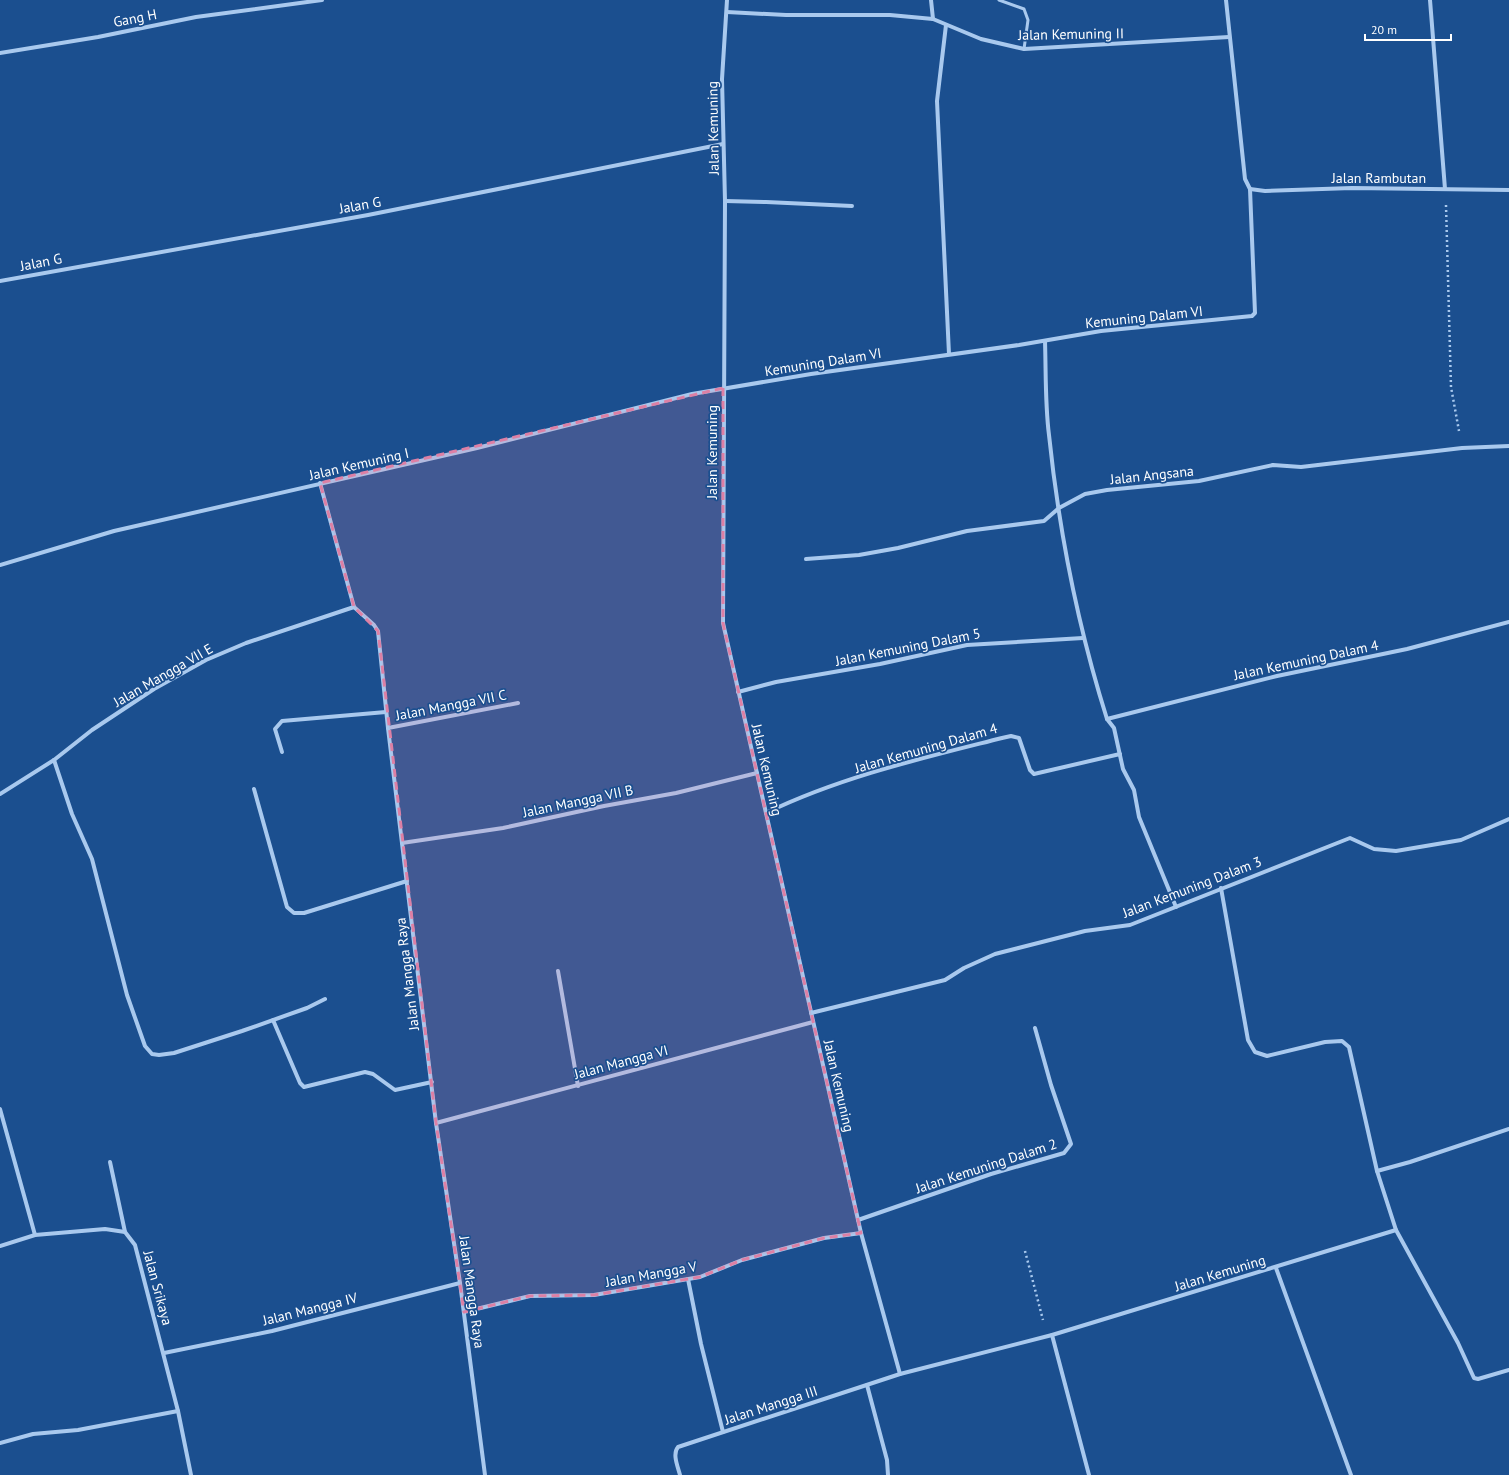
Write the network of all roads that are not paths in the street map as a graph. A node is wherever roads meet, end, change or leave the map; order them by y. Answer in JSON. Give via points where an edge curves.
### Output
{"nodes":[{"id":1,"x":322,"y":0,"type":"edge"},
{"id":2,"x":727,"y":0,"type":"edge"},
{"id":3,"x":931,"y":0,"type":"edge"},
{"id":4,"x":999,"y":0,"type":"edge"},
{"id":5,"x":1226,"y":0,"type":"edge"},
{"id":6,"x":1430,"y":0,"type":"edge"},
{"id":7,"x":727,"y":12,"type":"junction"},
{"id":8,"x":933,"y":19,"type":"junction"},
{"id":9,"x":946,"y":25,"type":"junction"},
{"id":10,"x":1229,"y":37,"type":"junction"},
{"id":11,"x":1024,"y":49,"type":"junction"},
{"id":12,"x":0,"y":53,"type":"edge"},
{"id":13,"x":723,"y":144,"type":"junction"},
{"id":14,"x":1250,"y":189,"type":"junction"},
{"id":15,"x":1445,"y":189,"type":"junction"},
{"id":16,"x":1509,"y":190,"type":"edge"},
{"id":17,"x":725,"y":201,"type":"junction"},
{"id":18,"x":852,"y":206,"type":"dead end"},
{"id":19,"x":0,"y":281,"type":"edge"},
{"id":20,"x":1044,"y":341,"type":"junction"},
{"id":21,"x":949,"y":354,"type":"junction"},
{"id":22,"x":723,"y":388,"type":"junction"},
{"id":23,"x":1509,"y":446,"type":"edge"},
{"id":24,"x":320,"y":483,"type":"junction"},
{"id":25,"x":1059,"y":508,"type":"junction"},
{"id":26,"x":806,"y":559,"type":"dead end"},
{"id":27,"x":0,"y":565,"type":"edge"},
{"id":28,"x":354,"y":607,"type":"junction"},
{"id":29,"x":1509,"y":622,"type":"edge"},
{"id":30,"x":1083,"y":638,"type":"junction"},
{"id":31,"x":738,"y":692,"type":"junction"},
{"id":32,"x":518,"y":702,"type":"dead end"},
{"id":33,"x":386,"y":712,"type":"junction"},
{"id":34,"x":1107,"y":719,"type":"junction"},
{"id":35,"x":388,"y":728,"type":"junction"},
{"id":36,"x":282,"y":752,"type":"dead end"},
{"id":37,"x":1120,"y":754,"type":"junction"},
{"id":38,"x":54,"y":760,"type":"junction"},
{"id":39,"x":757,"y":773,"type":"junction"},
{"id":40,"x":254,"y":788,"type":"dead end"},
{"id":41,"x":0,"y":794,"type":"edge"},
{"id":42,"x":766,"y":814,"type":"junction"},
{"id":43,"x":1509,"y":819,"type":"edge"},
{"id":44,"x":402,"y":843,"type":"junction"},
{"id":45,"x":407,"y":881,"type":"junction"},
{"id":46,"x":1221,"y":888,"type":"junction"},
{"id":47,"x":1176,"y":906,"type":"junction"},
{"id":48,"x":558,"y":971,"type":"dead end"},
{"id":49,"x":325,"y":999,"type":"dead end"},
{"id":50,"x":811,"y":1013,"type":"junction"},
{"id":51,"x":273,"y":1020,"type":"junction"},
{"id":52,"x":813,"y":1022,"type":"junction"},
{"id":53,"x":1036,"y":1028,"type":"dead end"},
{"id":54,"x":432,"y":1082,"type":"junction"},
{"id":55,"x":578,"y":1086,"type":"junction"},
{"id":56,"x":0,"y":1109,"type":"edge"},
{"id":57,"x":436,"y":1123,"type":"junction"},
{"id":58,"x":1509,"y":1129,"type":"edge"},
{"id":59,"x":110,"y":1162,"type":"dead end"},
{"id":60,"x":1377,"y":1170,"type":"junction"},
{"id":61,"x":858,"y":1220,"type":"junction"},
{"id":62,"x":1396,"y":1230,"type":"junction"},
{"id":63,"x":125,"y":1232,"type":"junction"},
{"id":64,"x":861,"y":1233,"type":"junction"},
{"id":65,"x":35,"y":1235,"type":"junction"},
{"id":66,"x":0,"y":1246,"type":"edge"},
{"id":67,"x":1276,"y":1268,"type":"junction"},
{"id":68,"x":688,"y":1279,"type":"junction"},
{"id":69,"x":460,"y":1283,"type":"junction"},
{"id":70,"x":464,"y":1312,"type":"junction"},
{"id":71,"x":1052,"y":1335,"type":"junction"},
{"id":72,"x":164,"y":1353,"type":"junction"},
{"id":73,"x":1509,"y":1370,"type":"edge"},
{"id":74,"x":900,"y":1374,"type":"junction"},
{"id":75,"x":867,"y":1385,"type":"junction"},
{"id":76,"x":178,"y":1411,"type":"junction"},
{"id":77,"x":723,"y":1432,"type":"junction"},
{"id":78,"x":0,"y":1444,"type":"edge"},
{"id":79,"x":191,"y":1475,"type":"edge"},
{"id":80,"x":485,"y":1475,"type":"edge"},
{"id":81,"x":680,"y":1475,"type":"edge"},
{"id":82,"x":888,"y":1475,"type":"edge"},
{"id":83,"x":1089,"y":1475,"type":"edge"},
{"id":84,"x":1351,"y":1475,"type":"edge"}],
"edges":[{"from":1,"to":12,"type":"street","name":"Gang H","via":[[196,17]]},
{"from":2,"to":7,"type":"street","name":"Jalan Kemuning"},
{"from":3,"to":8,"type":"street"},
{"from":4,"to":11,"type":"lane","via":[[1024,9],[1028,20]]},
{"from":5,"to":10,"type":"street","name":"Kemuning Dalam VI"},
{"from":6,"to":15,"type":"street"},
{"from":7,"to":8,"type":"street","name":"Jalan Kemuning II","via":[[890,15]]},
{"from":7,"to":13,"type":"street","name":"Jalan Kemuning","via":[[722,79]]},
{"from":8,"to":9,"type":"street","name":"Jalan Kemuning II"},
{"from":9,"to":11,"type":"street","name":"Jalan Kemuning II","via":[[981,39]]},
{"from":9,"to":21,"type":"street","via":[[937,101]]},
{"from":10,"to":11,"type":"street","name":"Jalan Kemuning II"},
{"from":10,"to":14,"type":"street","name":"Kemuning Dalam VI","via":[[1246,179]]},
{"from":13,"to":17,"type":"street","name":"Jalan Kemuning"},
{"from":13,"to":19,"type":"street","name":"Jalan G","via":[[368,215]]},
{"from":14,"to":15,"type":"street","name":"Jalan Rambutan"},
{"from":14,"to":20,"type":"street","name":"Kemuning Dalam VI","via":[[1255,313],[1252,316],[1101,331]]},
{"from":15,"to":16,"type":"street","name":"Jalan Rambutan"},
{"from":17,"to":18,"type":"street"},
{"from":17,"to":22,"type":"street","name":"Jalan Kemuning"},
{"from":20,"to":21,"type":"street","name":"Kemuning Dalam VI"},
{"from":20,"to":25,"type":"street","via":[[1049,433]]},
{"from":21,"to":22,"type":"street","name":"Kemuning Dalam VI"},
{"from":22,"to":24,"type":"street","name":"Jalan Kemuning I"},
{"from":22,"to":31,"type":"street","name":"Jalan Kemuning","via":[[723,624]]},
{"from":23,"to":25,"type":"street","name":"Jalan Angsana","via":[[1462,448],[1301,466],[1273,465],[1199,481],[1085,494]]},
{"from":24,"to":27,"type":"street","name":"Jalan Kemuning I","via":[[114,531]]},
{"from":24,"to":28,"type":"street"},
{"from":25,"to":26,"type":"street","name":"Jalan Angsana","via":[[1044,521],[967,531],[859,555]]},
{"from":25,"to":30,"type":"street"},
{"from":28,"to":33,"type":"street","name":"Jalan Mangga Raya","via":[[374,624],[378,631]]},
{"from":28,"to":38,"type":"street","name":"Jalan Mangga VII E","via":[[246,643],[206,660],[154,689]]},
{"from":29,"to":34,"type":"street","name":"Jalan Kemuning Dalam 4","via":[[1407,649],[1277,676]]},
{"from":30,"to":31,"type":"street","name":"Jalan Kemuning Dalam 5","via":[[967,644]]},
{"from":30,"to":34,"type":"street"},
{"from":31,"to":39,"type":"street","name":"Jalan Kemuning"},
{"from":32,"to":35,"type":"street","name":"Jalan Mangga VII C"},
{"from":33,"to":35,"type":"street","name":"Jalan Mangga Raya"},
{"from":33,"to":36,"type":"street","via":[[282,721],[275,728]]},
{"from":34,"to":37,"type":"street","via":[[1114,728]]},
{"from":35,"to":44,"type":"street","name":"Jalan Mangga Raya"},
{"from":37,"to":42,"type":"street","name":"Jalan Kemuning Dalam 4","via":[[1034,774],[1030,770],[1019,738],[1011,736],[861,777],[795,799]]},
{"from":37,"to":47,"type":"street","via":[[1123,769],[1134,790],[1140,817]]},
{"from":38,"to":41,"type":"street","name":"Jalan Mangga VII E"},
{"from":38,"to":51,"type":"street","via":[[72,814],[92,859],[127,994],[145,1046],[152,1054],[174,1053]]},
{"from":39,"to":42,"type":"street","name":"Jalan Kemuning"},
{"from":39,"to":44,"type":"street","name":"Jalan Mangga VII B","via":[[676,793],[503,828]]},
{"from":40,"to":45,"type":"street","via":[[287,907],[294,913],[304,913]]},
{"from":42,"to":50,"type":"street","name":"Jalan Kemuning"},
{"from":43,"to":46,"type":"street","name":"Jalan Kemuning Dalam 3","via":[[1461,840],[1396,851],[1374,849],[1350,838]]},
{"from":44,"to":45,"type":"street","name":"Jalan Mangga Raya"},
{"from":45,"to":54,"type":"street","name":"Jalan Mangga Raya"},
{"from":46,"to":47,"type":"street","name":"Jalan Kemuning Dalam 3"},
{"from":46,"to":60,"type":"street","via":[[1248,1040],[1255,1052],[1267,1056],[1325,1042],[1342,1041],[1346,1044]]},
{"from":47,"to":50,"type":"street","name":"Jalan Kemuning Dalam 3","via":[[1130,925],[1085,931],[995,954],[964,968],[946,980]]},
{"from":48,"to":55,"type":"street"},
{"from":49,"to":51,"type":"street"},
{"from":50,"to":52,"type":"street","name":"Jalan Kemuning"},
{"from":51,"to":54,"type":"street","via":[[304,1087],[364,1072],[373,1074],[395,1090]]},
{"from":52,"to":55,"type":"street","name":"Jalan Mangga VI"},
{"from":52,"to":61,"type":"street","name":"Jalan Kemuning"},
{"from":53,"to":61,"type":"street","name":"Jalan Kemuning Dalam 2","via":[[1051,1085],[1071,1144],[1068,1149],[1064,1153],[991,1174]]},
{"from":54,"to":57,"type":"street","name":"Jalan Mangga Raya"},
{"from":55,"to":57,"type":"street","name":"Jalan Mangga VI"},
{"from":56,"to":65,"type":"street"},
{"from":57,"to":69,"type":"street","name":"Jalan Mangga Raya"},
{"from":58,"to":60,"type":"street","via":[[1410,1162]]},
{"from":59,"to":63,"type":"street"},
{"from":60,"to":62,"type":"street"},
{"from":61,"to":64,"type":"street","name":"Jalan Kemuning"},
{"from":62,"to":67,"type":"street"},
{"from":62,"to":73,"type":"street","via":[[1458,1343],[1474,1378]]},
{"from":63,"to":65,"type":"street","via":[[105,1229]]},
{"from":63,"to":72,"type":"street","name":"Jalan Srikaya","via":[[136,1245]]},
{"from":64,"to":68,"type":"street","name":"Jalan Mangga V","via":[[816,1240],[742,1260],[700,1277]]},
{"from":64,"to":74,"type":"street","name":"Jalan Kemuning"},
{"from":65,"to":66,"type":"street"},
{"from":67,"to":71,"type":"street","name":"Jalan Kemuning"},
{"from":67,"to":84,"type":"street","name":"Jalan Kemuning"},
{"from":68,"to":70,"type":"street","name":"Jalan Mangga V","via":[[594,1295],[530,1296]]},
{"from":68,"to":77,"type":"street"},
{"from":69,"to":70,"type":"street","name":"Jalan Mangga Raya"},
{"from":69,"to":72,"type":"street","name":"Jalan Mangga IV","via":[[272,1331]]},
{"from":70,"to":80,"type":"street","name":"Jalan Mangga Raya"},
{"from":71,"to":74,"type":"street","name":"Jalan Kemuning"},
{"from":71,"to":83,"type":"street"},
{"from":72,"to":76,"type":"street","name":"Jalan Srikaya"},
{"from":74,"to":75,"type":"street","name":"Jalan Mangga III"},
{"from":75,"to":77,"type":"street","name":"Jalan Mangga III"},
{"from":75,"to":82,"type":"street","via":[[887,1460]]},
{"from":76,"to":78,"type":"street","via":[[78,1430],[33,1434]]},
{"from":76,"to":79,"type":"street","name":"Jalan Srikaya"},
{"from":77,"to":81,"type":"street","name":"Jalan Mangga III","via":[[678,1447],[675,1456]]}]}
